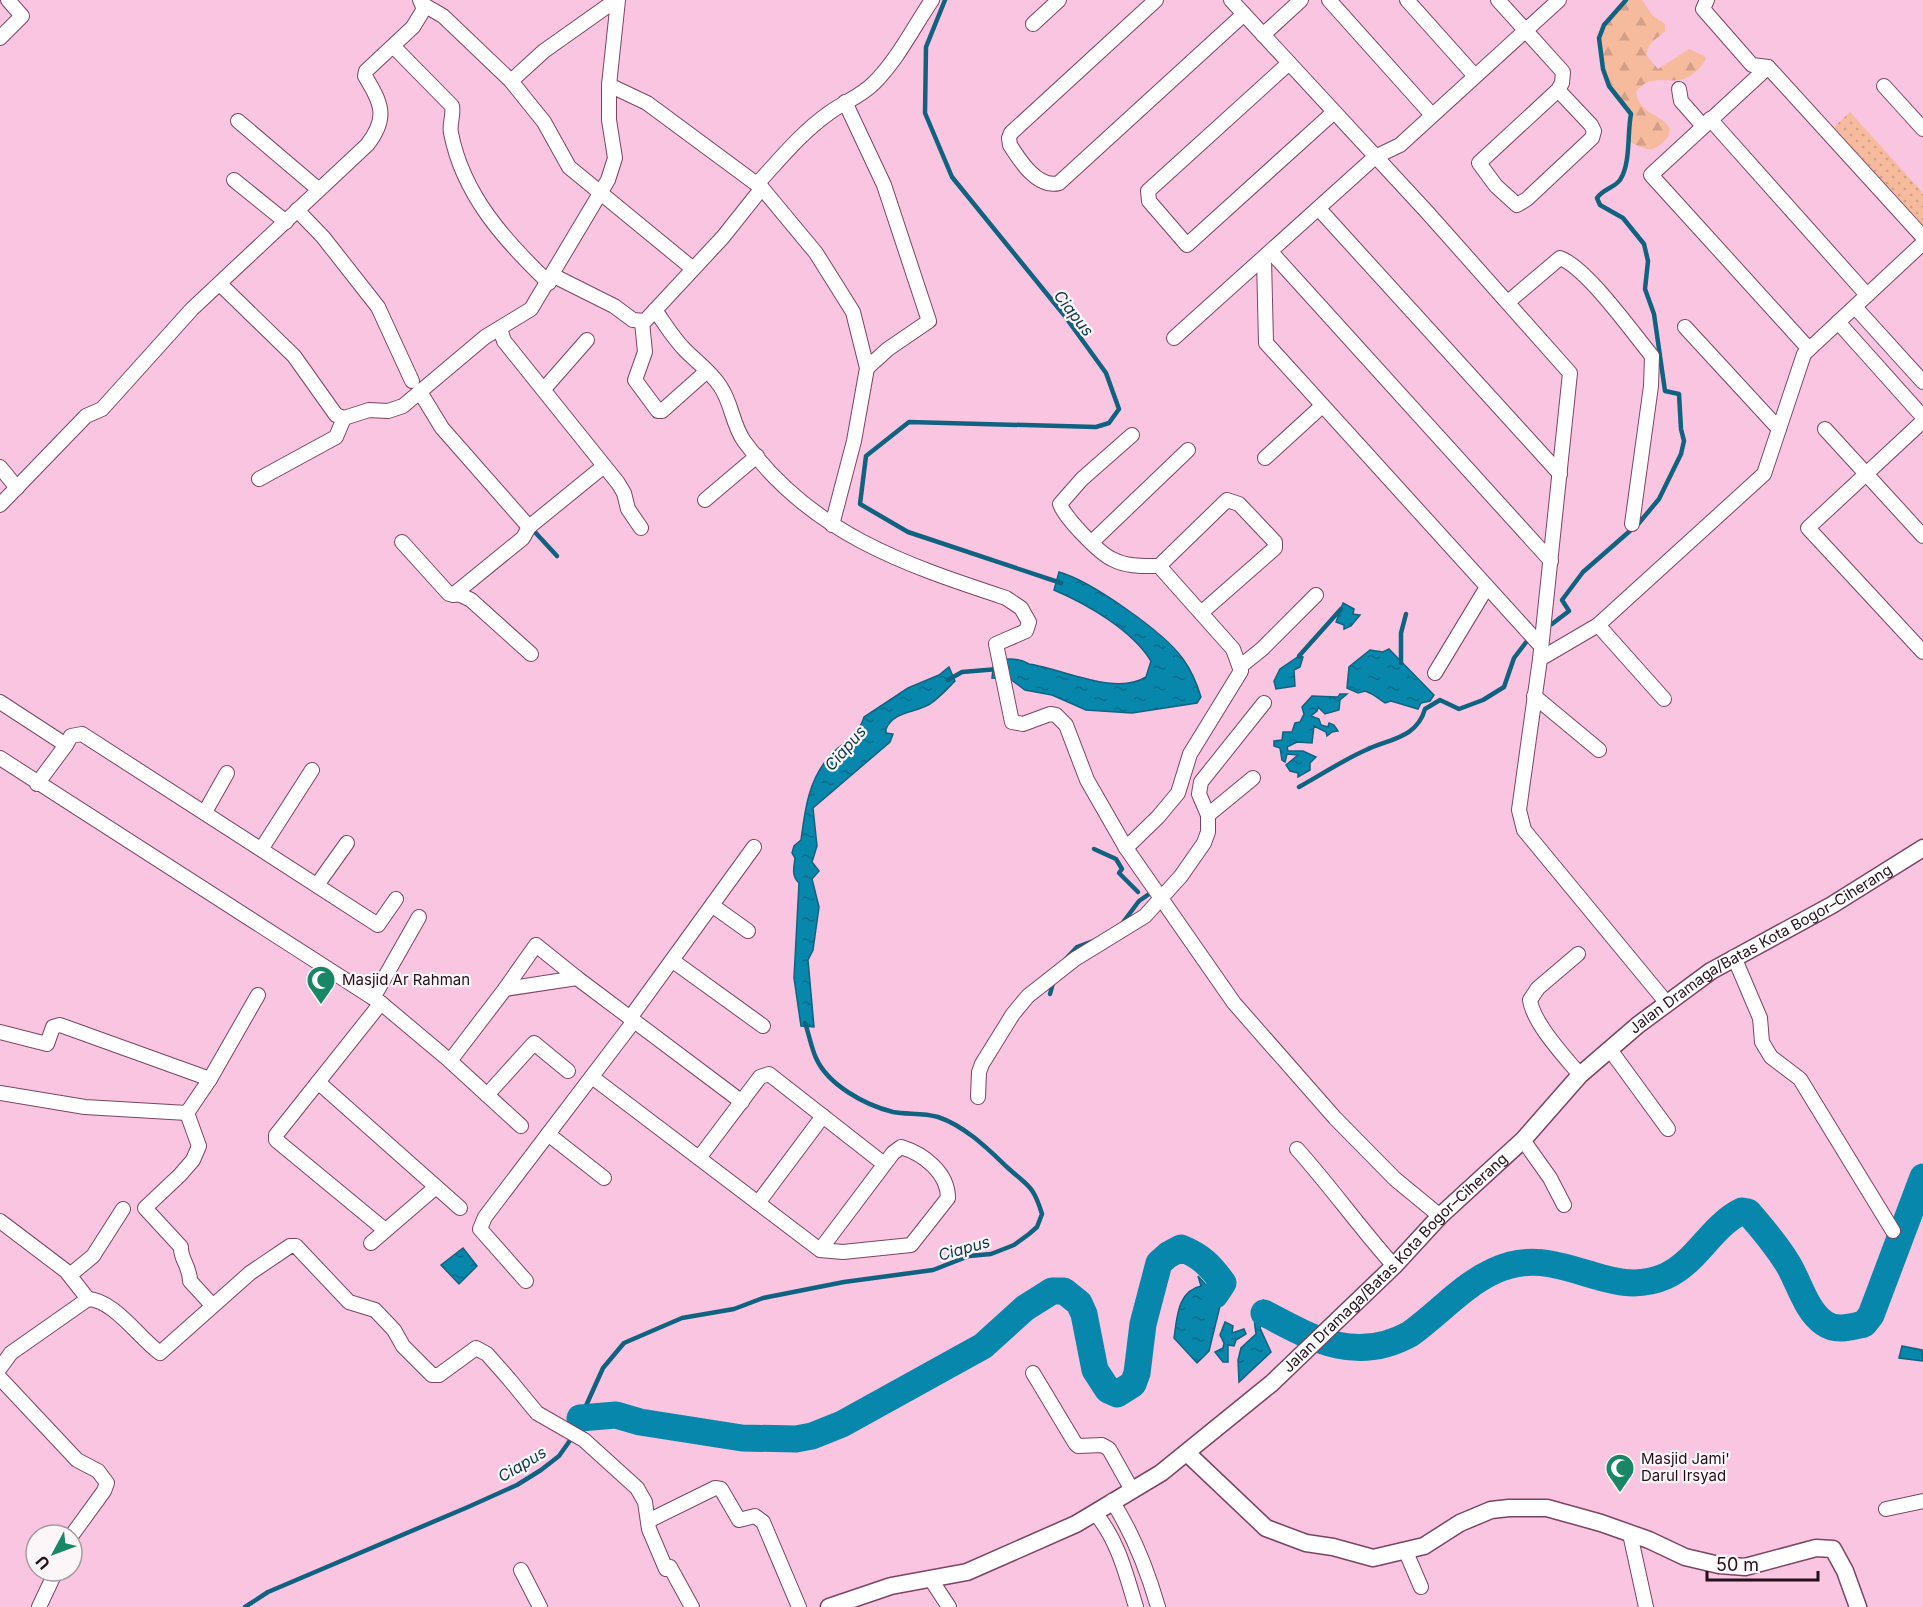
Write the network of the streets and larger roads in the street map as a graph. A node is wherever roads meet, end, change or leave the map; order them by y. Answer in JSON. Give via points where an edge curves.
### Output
{"nodes":[{"id":1,"x":8,"y":0,"type":"edge"},
{"id":2,"x":617,"y":0,"type":"edge"},
{"id":3,"x":932,"y":0,"type":"edge"},
{"id":4,"x":1059,"y":0,"type":"edge"},
{"id":5,"x":1156,"y":0,"type":"edge"},
{"id":6,"x":1231,"y":0,"type":"edge"},
{"id":7,"x":1300,"y":0,"type":"edge"},
{"id":8,"x":1329,"y":0,"type":"edge"},
{"id":9,"x":1407,"y":0,"type":"edge"},
{"id":10,"x":1498,"y":0,"type":"edge"},
{"id":11,"x":1559,"y":0,"type":"edge"},
{"id":12,"x":1707,"y":0,"type":"edge"},
{"id":13,"x":422,"y":3,"type":"edge"},
{"id":14,"x":1244,"y":14,"type":"junction"},
{"id":15,"x":1033,"y":24,"type":"dead end"},
{"id":16,"x":1526,"y":30,"type":"junction"},
{"id":17,"x":1263,"y":35,"type":"junction"},
{"id":18,"x":0,"y":38,"type":"edge"},
{"id":19,"x":394,"y":47,"type":"junction"},
{"id":20,"x":1288,"y":63,"type":"junction"},
{"id":21,"x":1752,"y":65,"type":"junction"},
{"id":22,"x":1768,"y":67,"type":"junction"},
{"id":23,"x":1474,"y":75,"type":"junction"},
{"id":24,"x":511,"y":81,"type":"junction"},
{"id":25,"x":1752,"y":82,"type":"junction"},
{"id":26,"x":609,"y":85,"type":"junction"},
{"id":27,"x":1884,"y":86,"type":"dead end"},
{"id":28,"x":1679,"y":89,"type":"dead end"},
{"id":29,"x":1558,"y":90,"type":"junction"},
{"id":30,"x":845,"y":102,"type":"junction"},
{"id":31,"x":1334,"y":112,"type":"junction"},
{"id":32,"x":1432,"y":115,"type":"junction"},
{"id":33,"x":237,"y":122,"type":"dead end"},
{"id":34,"x":1707,"y":123,"type":"junction"},
{"id":35,"x":1923,"y":129,"type":"edge"},
{"id":36,"x":1375,"y":157,"type":"junction"},
{"id":37,"x":234,"y":180,"type":"dead end"},
{"id":38,"x":759,"y":186,"type":"junction"},
{"id":39,"x":318,"y":189,"type":"junction"},
{"id":40,"x":600,"y":192,"type":"junction"},
{"id":41,"x":1319,"y":209,"type":"junction"},
{"id":42,"x":297,"y":210,"type":"junction"},
{"id":43,"x":286,"y":222,"type":"junction"},
{"id":44,"x":1923,"y":237,"type":"edge"},
{"id":45,"x":1923,"y":243,"type":"edge"},
{"id":46,"x":1268,"y":256,"type":"junction"},
{"id":47,"x":692,"y":268,"type":"junction"},
{"id":48,"x":551,"y":279,"type":"junction"},
{"id":49,"x":220,"y":284,"type":"junction"},
{"id":50,"x":1867,"y":295,"type":"junction"},
{"id":51,"x":1508,"y":302,"type":"junction"},
{"id":52,"x":1855,"y":307,"type":"junction"},
{"id":53,"x":656,"y":310,"type":"junction"},
{"id":54,"x":642,"y":322,"type":"junction"},
{"id":55,"x":1838,"y":322,"type":"junction"},
{"id":56,"x":1685,"y":327,"type":"dead end"},
{"id":57,"x":500,"y":329,"type":"junction"},
{"id":58,"x":1174,"y":338,"type":"dead end"},
{"id":59,"x":587,"y":340,"type":"dead end"},
{"id":60,"x":1886,"y":340,"type":"junction"},
{"id":61,"x":1809,"y":350,"type":"junction"},
{"id":62,"x":1869,"y":356,"type":"junction"},
{"id":63,"x":867,"y":368,"type":"junction"},
{"id":64,"x":707,"y":371,"type":"junction"},
{"id":65,"x":1923,"y":382,"type":"edge"},
{"id":66,"x":416,"y":386,"type":"junction"},
{"id":67,"x":544,"y":389,"type":"junction"},
{"id":68,"x":1322,"y":406,"type":"junction"},
{"id":69,"x":344,"y":418,"type":"junction"},
{"id":70,"x":1923,"y":419,"type":"edge"},
{"id":71,"x":1779,"y":429,"type":"junction"},
{"id":72,"x":1825,"y":429,"type":"dead end"},
{"id":73,"x":1132,"y":435,"type":"dead end"},
{"id":74,"x":1188,"y":450,"type":"dead end"},
{"id":75,"x":757,"y":456,"type":"junction"},
{"id":76,"x":1264,"y":458,"type":"dead end"},
{"id":77,"x":604,"y":465,"type":"junction"},
{"id":78,"x":0,"y":467,"type":"edge"},
{"id":79,"x":1867,"y":473,"type":"junction"},
{"id":80,"x":1560,"y":474,"type":"junction"},
{"id":81,"x":259,"y":479,"type":"dead end"},
{"id":82,"x":17,"y":488,"type":"junction"},
{"id":83,"x":705,"y":500,"type":"dead end"},
{"id":84,"x":0,"y":505,"type":"edge"},
{"id":85,"x":1632,"y":524,"type":"dead end"},
{"id":86,"x":831,"y":525,"type":"junction"},
{"id":87,"x":529,"y":527,"type":"junction"},
{"id":88,"x":641,"y":528,"type":"dead end"},
{"id":89,"x":1923,"y":536,"type":"edge"},
{"id":90,"x":1093,"y":541,"type":"junction"},
{"id":91,"x":402,"y":542,"type":"dead end"},
{"id":92,"x":1551,"y":561,"type":"junction"},
{"id":93,"x":1159,"y":566,"type":"junction"},
{"id":94,"x":1487,"y":586,"type":"junction"},
{"id":95,"x":453,"y":595,"type":"junction"},
{"id":96,"x":1316,"y":595,"type":"dead end"},
{"id":97,"x":1201,"y":613,"type":"junction"},
{"id":98,"x":1598,"y":625,"type":"junction"},
{"id":99,"x":1923,"y":652,"type":"edge"},
{"id":100,"x":1540,"y":653,"type":"junction"},
{"id":101,"x":531,"y":654,"type":"dead end"},
{"id":102,"x":1242,"y":665,"type":"junction"},
{"id":103,"x":1435,"y":673,"type":"dead end"},
{"id":104,"x":1534,"y":696,"type":"junction"},
{"id":105,"x":1664,"y":699,"type":"dead end"},
{"id":106,"x":0,"y":702,"type":"edge"},
{"id":107,"x":1264,"y":703,"type":"dead end"},
{"id":108,"x":66,"y":745,"type":"junction"},
{"id":109,"x":1599,"y":750,"type":"dead end"},
{"id":110,"x":0,"y":758,"type":"edge"},
{"id":111,"x":312,"y":770,"type":"dead end"},
{"id":112,"x":227,"y":772,"type":"dead end"},
{"id":113,"x":1253,"y":778,"type":"dead end"},
{"id":114,"x":37,"y":784,"type":"junction"},
{"id":115,"x":205,"y":812,"type":"junction"},
{"id":116,"x":1208,"y":815,"type":"junction"},
{"id":117,"x":346,"y":843,"type":"dead end"},
{"id":118,"x":754,"y":847,"type":"dead end"},
{"id":119,"x":1126,"y":848,"type":"junction"},
{"id":120,"x":1923,"y":848,"type":"edge"},
{"id":121,"x":262,"y":849,"type":"junction"},
{"id":122,"x":318,"y":885,"type":"junction"},
{"id":123,"x":396,"y":898,"type":"dead end"},
{"id":124,"x":1161,"y":898,"type":"junction"},
{"id":125,"x":713,"y":906,"type":"junction"},
{"id":126,"x":419,"y":917,"type":"dead end"},
{"id":127,"x":748,"y":931,"type":"dead end"},
{"id":128,"x":1578,"y":954,"type":"dead end"},
{"id":129,"x":1734,"y":957,"type":"junction"},
{"id":130,"x":673,"y":961,"type":"junction"},
{"id":131,"x":577,"y":978,"type":"junction"},
{"id":132,"x":505,"y":989,"type":"junction"},
{"id":133,"x":258,"y":995,"type":"dead end"},
{"id":134,"x":377,"y":1001,"type":"junction"},
{"id":135,"x":1666,"y":1002,"type":"junction"},
{"id":136,"x":632,"y":1020,"type":"junction"},
{"id":137,"x":763,"y":1026,"type":"dead end"},
{"id":138,"x":0,"y":1032,"type":"edge"},
{"id":139,"x":1611,"y":1051,"type":"junction"},
{"id":140,"x":450,"y":1061,"type":"junction"},
{"id":141,"x":568,"y":1071,"type":"dead end"},
{"id":142,"x":1580,"y":1075,"type":"junction"},
{"id":143,"x":592,"y":1077,"type":"junction"},
{"id":144,"x":210,"y":1079,"type":"junction"},
{"id":145,"x":318,"y":1082,"type":"junction"},
{"id":146,"x":0,"y":1094,"type":"edge"},
{"id":147,"x":487,"y":1095,"type":"junction"},
{"id":148,"x":978,"y":1097,"type":"dead end"},
{"id":149,"x":742,"y":1102,"type":"junction"},
{"id":150,"x":187,"y":1113,"type":"junction"},
{"id":151,"x":823,"y":1116,"type":"junction"},
{"id":152,"x":521,"y":1126,"type":"dead end"},
{"id":153,"x":1668,"y":1129,"type":"dead end"},
{"id":154,"x":548,"y":1134,"type":"junction"},
{"id":155,"x":1523,"y":1140,"type":"junction"},
{"id":156,"x":1297,"y":1149,"type":"dead end"},
{"id":157,"x":699,"y":1158,"type":"junction"},
{"id":158,"x":884,"y":1164,"type":"junction"},
{"id":159,"x":604,"y":1178,"type":"dead end"},
{"id":160,"x":436,"y":1187,"type":"junction"},
{"id":161,"x":758,"y":1203,"type":"junction"},
{"id":162,"x":1564,"y":1205,"type":"dead end"},
{"id":163,"x":460,"y":1208,"type":"dead end"},
{"id":164,"x":123,"y":1209,"type":"dead end"},
{"id":165,"x":1440,"y":1216,"type":"junction"},
{"id":166,"x":0,"y":1221,"type":"edge"},
{"id":167,"x":385,"y":1230,"type":"junction"},
{"id":168,"x":1893,"y":1231,"type":"dead end"},
{"id":169,"x":371,"y":1243,"type":"dead end"},
{"id":170,"x":820,"y":1250,"type":"junction"},
{"id":171,"x":1394,"y":1266,"type":"junction"},
{"id":172,"x":70,"y":1275,"type":"junction"},
{"id":173,"x":526,"y":1281,"type":"dead end"},
{"id":174,"x":88,"y":1299,"type":"junction"},
{"id":175,"x":212,"y":1305,"type":"junction"},
{"id":176,"x":0,"y":1368,"type":"edge"},
{"id":177,"x":1033,"y":1373,"type":"dead end"},
{"id":178,"x":0,"y":1378,"type":"edge"},
{"id":179,"x":1187,"y":1453,"type":"junction"},
{"id":180,"x":1132,"y":1490,"type":"junction"},
{"id":181,"x":1112,"y":1501,"type":"junction"},
{"id":182,"x":1923,"y":1501,"type":"edge"},
{"id":183,"x":1886,"y":1509,"type":"dead end"},
{"id":184,"x":1095,"y":1513,"type":"junction"},
{"id":185,"x":648,"y":1521,"type":"junction"},
{"id":186,"x":81,"y":1523,"type":"edge"},
{"id":187,"x":1630,"y":1534,"type":"junction"},
{"id":188,"x":1134,"y":1538,"type":"junction"},
{"id":189,"x":1115,"y":1545,"type":"junction"},
{"id":190,"x":1406,"y":1552,"type":"junction"},
{"id":191,"x":521,"y":1570,"type":"dead end"},
{"id":192,"x":930,"y":1578,"type":"junction"},
{"id":193,"x":50,"y":1583,"type":"edge"},
{"id":194,"x":1421,"y":1587,"type":"dead end"},
{"id":195,"x":39,"y":1607,"type":"edge"},
{"id":196,"x":540,"y":1607,"type":"edge"},
{"id":197,"x":692,"y":1607,"type":"edge"},
{"id":198,"x":799,"y":1607,"type":"edge"},
{"id":199,"x":829,"y":1607,"type":"edge"},
{"id":200,"x":949,"y":1607,"type":"edge"},
{"id":201,"x":1136,"y":1607,"type":"edge"},
{"id":202,"x":1158,"y":1607,"type":"edge"},
{"id":203,"x":1646,"y":1607,"type":"edge"},
{"id":204,"x":1858,"y":1607,"type":"edge"}],
"edges":[{"from":1,"to":18,"type":"street","via":[[22,16]]},
{"from":2,"to":24,"type":"street","via":[[544,51]]},
{"from":2,"to":26,"type":"street"},
{"from":3,"to":30,"type":"street","via":[[887,70],[852,102]]},
{"from":4,"to":15,"type":"street"},
{"from":5,"to":14,"type":"street","via":[[1011,133],[1010,145],[1040,181],[1059,183]]},
{"from":6,"to":14,"type":"street"},
{"from":7,"to":17,"type":"street"},
{"from":8,"to":32,"type":"street"},
{"from":9,"to":23,"type":"street"},
{"from":10,"to":16,"type":"street"},
{"from":11,"to":16,"type":"street"},
{"from":12,"to":21,"type":"street","via":[[1703,9]]},
{"from":13,"to":19,"type":"street","via":[[417,23]]},
{"from":13,"to":24,"type":"street","via":[[443,16]]},
{"from":14,"to":17,"type":"street"},
{"from":16,"to":23,"type":"street"},
{"from":16,"to":29,"type":"street","via":[[1563,72]]},
{"from":17,"to":20,"type":"street"},
{"from":19,"to":39,"type":"street","via":[[365,73],[381,108],[377,131],[348,165]]},
{"from":19,"to":48,"type":"street","via":[[452,106],[450,131],[460,170],[473,193],[508,242]]},
{"from":20,"to":31,"type":"street"},
{"from":20,"to":31,"type":"street","via":[[1148,191],[1149,201],[1187,245]]},
{"from":21,"to":22,"type":"street"},
{"from":21,"to":25,"type":"street"},
{"from":22,"to":25,"type":"street"},
{"from":22,"to":44,"type":"street"},
{"from":23,"to":32,"type":"street"},
{"from":24,"to":40,"type":"street","via":[[544,122],[569,166]]},
{"from":25,"to":34,"type":"street"},
{"from":26,"to":38,"type":"street","via":[[647,103]]},
{"from":26,"to":40,"type":"street","via":[[615,158]]},
{"from":27,"to":35,"type":"street"},
{"from":28,"to":34,"type":"street","via":[[1681,101]]},
{"from":29,"to":29,"type":"street","via":[[1479,162],[1496,186],[1517,205],[1593,134],[1586,118]]},
{"from":30,"to":38,"type":"street","via":[[800,136]]},
{"from":30,"to":63,"type":"street","via":[[884,185],[929,321]]},
{"from":31,"to":36,"type":"street"},
{"from":32,"to":36,"type":"street","via":[[1400,145]]},
{"from":33,"to":39,"type":"street"},
{"from":34,"to":50,"type":"street"},
{"from":34,"to":61,"type":"street","via":[[1652,175]]},
{"from":36,"to":41,"type":"street"},
{"from":36,"to":51,"type":"street"},
{"from":37,"to":43,"type":"street"},
{"from":38,"to":47,"type":"street","via":[[734,225]]},
{"from":38,"to":63,"type":"street","via":[[816,253],[845,298],[857,321]]},
{"from":39,"to":42,"type":"street"},
{"from":40,"to":47,"type":"street"},
{"from":40,"to":48,"type":"street"},
{"from":41,"to":46,"type":"street"},
{"from":41,"to":80,"type":"street"},
{"from":42,"to":43,"type":"street"},
{"from":42,"to":66,"type":"street","via":[[378,307]]},
{"from":43,"to":49,"type":"street"},
{"from":45,"to":50,"type":"street"},
{"from":46,"to":58,"type":"street"},
{"from":46,"to":68,"type":"street","via":[[1266,343]]},
{"from":46,"to":92,"type":"street"},
{"from":47,"to":53,"type":"street"},
{"from":48,"to":54,"type":"street"},
{"from":48,"to":57,"type":"street","via":[[531,309]]},
{"from":49,"to":69,"type":"street","via":[[294,356],[333,412]]},
{"from":49,"to":82,"type":"street","via":[[173,328],[102,409],[86,416]]},
{"from":50,"to":52,"type":"street"},
{"from":51,"to":80,"type":"street","via":[[1570,373]]},
{"from":51,"to":85,"type":"street","via":[[1560,258],[1574,266],[1652,356]]},
{"from":52,"to":55,"type":"street"},
{"from":52,"to":60,"type":"street"},
{"from":53,"to":54,"type":"street"},
{"from":53,"to":64,"type":"street","via":[[674,338]]},
{"from":54,"to":64,"type":"street","via":[[645,352],[635,382],[656,410],[662,411]]},
{"from":55,"to":61,"type":"street"},
{"from":55,"to":62,"type":"street"},
{"from":56,"to":71,"type":"street"},
{"from":57,"to":66,"type":"street"},
{"from":57,"to":67,"type":"street","via":[[504,342]]},
{"from":59,"to":67,"type":"street"},
{"from":60,"to":62,"type":"street"},
{"from":60,"to":65,"type":"street"},
{"from":61,"to":71,"type":"street","via":[[1804,354]]},
{"from":62,"to":70,"type":"street"},
{"from":63,"to":86,"type":"street","via":[[854,441]]},
{"from":64,"to":75,"type":"street","via":[[724,393],[739,434]]},
{"from":66,"to":69,"type":"street","via":[[398,409],[369,410]]},
{"from":66,"to":87,"type":"street","via":[[442,428]]},
{"from":67,"to":77,"type":"street"},
{"from":68,"to":76,"type":"street"},
{"from":68,"to":94,"type":"street"},
{"from":69,"to":81,"type":"street","via":[[336,437]]},
{"from":70,"to":79,"type":"street"},
{"from":71,"to":98,"type":"street","via":[[1764,474]]},
{"from":72,"to":79,"type":"street"},
{"from":73,"to":90,"type":"street","via":[[1061,502],[1062,510]]},
{"from":74,"to":90,"type":"street"},
{"from":75,"to":83,"type":"street"},
{"from":75,"to":86,"type":"street"},
{"from":77,"to":87,"type":"street"},
{"from":77,"to":88,"type":"street","via":[[621,487],[628,509]]},
{"from":78,"to":82,"type":"street"},
{"from":79,"to":89,"type":"street"},
{"from":79,"to":99,"type":"street","via":[[1808,528]]},
{"from":80,"to":92,"type":"street"},
{"from":82,"to":84,"type":"street"},
{"from":86,"to":119,"type":"street","via":[[876,550],[1006,598],[1021,608],[1029,627],[1023,634],[997,642],[1013,724],[1050,714],[1063,721],[1088,780]]},
{"from":87,"to":95,"type":"street","via":[[523,538]]},
{"from":90,"to":93,"type":"street","via":[[1113,560]]},
{"from":91,"to":95,"type":"street"},
{"from":92,"to":100,"type":"street"},
{"from":93,"to":97,"type":"street"},
{"from":93,"to":97,"type":"street","via":[[1227,500],[1239,504],[1270,536],[1275,548]]},
{"from":94,"to":100,"type":"street"},
{"from":94,"to":103,"type":"street"},
{"from":95,"to":101,"type":"street","via":[[471,600]]},
{"from":96,"to":102,"type":"street"},
{"from":97,"to":102,"type":"street"},
{"from":98,"to":100,"type":"street"},
{"from":98,"to":105,"type":"street"},
{"from":100,"to":104,"type":"street"},
{"from":102,"to":119,"type":"street","via":[[1234,688],[1190,754],[1178,793]]},
{"from":104,"to":109,"type":"street"},
{"from":104,"to":135,"type":"street","via":[[1520,821]]},
{"from":106,"to":108,"type":"street"},
{"from":107,"to":116,"type":"street","via":[[1201,782],[1199,794]]},
{"from":108,"to":114,"type":"street"},
{"from":108,"to":115,"type":"street","via":[[71,736],[82,734]]},
{"from":110,"to":114,"type":"street"},
{"from":111,"to":121,"type":"street"},
{"from":112,"to":115,"type":"street"},
{"from":113,"to":116,"type":"street"},
{"from":114,"to":134,"type":"street"},
{"from":115,"to":121,"type":"street"},
{"from":116,"to":124,"type":"street","via":[[1204,843]]},
{"from":117,"to":122,"type":"street"},
{"from":118,"to":125,"type":"street"},
{"from":119,"to":124,"type":"street"},
{"from":120,"to":129,"type":"street","name":"Jalan Dramaga/Batas Kota Bogor–Ciherang","via":[[1832,905]]},
{"from":121,"to":122,"type":"street"},
{"from":122,"to":123,"type":"street","via":[[378,926]]},
{"from":124,"to":148,"type":"street","via":[[1145,916],[1075,959],[1018,1006],[979,1071]]},
{"from":124,"to":165,"type":"street","via":[[1234,1003],[1298,1077],[1395,1179]]},
{"from":125,"to":127,"type":"street"},
{"from":125,"to":130,"type":"street"},
{"from":126,"to":134,"type":"street"},
{"from":128,"to":142,"type":"street","via":[[1538,988],[1530,1000],[1545,1030]]},
{"from":129,"to":135,"type":"street","name":"Jalan Dramaga/Batas Kota Bogor–Ciherang"},
{"from":129,"to":168,"type":"street","via":[[1760,1018],[1762,1042],[1771,1057],[1800,1079]]},
{"from":130,"to":136,"type":"street"},
{"from":130,"to":137,"type":"street"},
{"from":131,"to":132,"type":"street"},
{"from":131,"to":132,"type":"street","via":[[536,945]]},
{"from":131,"to":136,"type":"street"},
{"from":132,"to":140,"type":"street"},
{"from":133,"to":144,"type":"street"},
{"from":134,"to":140,"type":"street"},
{"from":134,"to":145,"type":"street"},
{"from":135,"to":139,"type":"street","name":"Jalan Dramaga/Batas Kota Bogor–Ciherang"},
{"from":136,"to":143,"type":"street"},
{"from":136,"to":149,"type":"street"},
{"from":138,"to":144,"type":"street","via":[[46,1044],[53,1027],[60,1025]]},
{"from":139,"to":142,"type":"street","name":"Jalan Dramaga/Batas Kota Bogor–Ciherang"},
{"from":139,"to":153,"type":"street"},
{"from":140,"to":147,"type":"street"},
{"from":141,"to":147,"type":"street","via":[[534,1043]]},
{"from":142,"to":155,"type":"street","name":"Jalan Dramaga/Batas Kota Bogor–Ciherang"},
{"from":143,"to":154,"type":"street"},
{"from":143,"to":157,"type":"street"},
{"from":144,"to":150,"type":"street"},
{"from":145,"to":160,"type":"street"},
{"from":145,"to":167,"type":"street","via":[[276,1140]]},
{"from":146,"to":150,"type":"street","via":[[85,1107]]},
{"from":147,"to":152,"type":"street"},
{"from":149,"to":151,"type":"street","via":[[760,1077],[769,1074]]},
{"from":149,"to":157,"type":"street"},
{"from":150,"to":175,"type":"street","via":[[199,1146],[193,1160],[145,1208],[180,1247],[180,1254],[190,1268],[190,1281]]},
{"from":151,"to":158,"type":"street"},
{"from":151,"to":161,"type":"street"},
{"from":154,"to":159,"type":"street"},
{"from":154,"to":173,"type":"street","via":[[480,1229]]},
{"from":155,"to":162,"type":"street"},
{"from":155,"to":165,"type":"street","name":"Jalan Dramaga/Batas Kota Bogor–Ciherang"},
{"from":156,"to":171,"type":"street"},
{"from":157,"to":161,"type":"street"},
{"from":158,"to":170,"type":"street"},
{"from":158,"to":170,"type":"street","via":[[901,1147],[914,1151],[935,1167],[948,1189],[948,1198],[911,1245],[843,1252]]},
{"from":160,"to":163,"type":"street"},
{"from":160,"to":167,"type":"street"},
{"from":161,"to":170,"type":"street"},
{"from":164,"to":172,"type":"street","via":[[93,1256]]},
{"from":165,"to":171,"type":"street","name":"Jalan Dramaga/Batas Kota Bogor–Ciherang"},
{"from":166,"to":172,"type":"street"},
{"from":167,"to":169,"type":"street"},
{"from":171,"to":179,"type":"street","name":"Jalan Dramaga/Batas Kota Bogor–Ciherang","via":[[1251,1402]]},
{"from":172,"to":174,"type":"street"},
{"from":174,"to":175,"type":"street","via":[[99,1300],[111,1308],[160,1353]]},
{"from":174,"to":176,"type":"street","via":[[11,1353]]},
{"from":175,"to":185,"type":"street","via":[[250,1273],[294,1245],[349,1302],[375,1310],[432,1376],[476,1348],[487,1354],[537,1413],[584,1440],[641,1492]]},
{"from":177,"to":180,"type":"street","via":[[1075,1443],[1109,1449]]},
{"from":178,"to":186,"type":"street","via":[[77,1460],[98,1471],[106,1483]]},
{"from":179,"to":180,"type":"street","name":"Jalan Dramaga/Batas Kota Bogor–Ciherang"},
{"from":179,"to":190,"type":"street","via":[[1248,1513],[1277,1534],[1373,1558]]},
{"from":180,"to":181,"type":"street","name":"Jalan Dramaga/Batas Kota Bogor–Ciherang"},
{"from":181,"to":184,"type":"street","name":"Jalan Dramaga/Batas Kota Bogor–Ciherang"},
{"from":181,"to":188,"type":"street"},
{"from":182,"to":183,"type":"street"},
{"from":184,"to":189,"type":"street"},
{"from":184,"to":192,"type":"street","name":"Jalan Dramaga/Batas Kota Bogor–Ciherang","via":[[1048,1538],[967,1572]]},
{"from":185,"to":197,"type":"street","via":[[666,1569],[670,1567]]},
{"from":185,"to":198,"type":"street","via":[[715,1488],[721,1489],[739,1520],[755,1516],[763,1522]]},
{"from":187,"to":190,"type":"street","via":[[1546,1508],[1509,1508],[1460,1522],[1424,1546]]},
{"from":187,"to":203,"type":"street"},
{"from":187,"to":204,"type":"street","via":[[1685,1557],[1733,1567],[1816,1548],[1833,1549]]},
{"from":188,"to":189,"type":"street"},
{"from":188,"to":202,"type":"street"},
{"from":189,"to":201,"type":"street"},
{"from":190,"to":194,"type":"street"},
{"from":191,"to":196,"type":"street"},
{"from":192,"to":199,"type":"street","name":"Jalan Dramaga/Batas Kota Bogor–Ciherang","via":[[858,1595]]},
{"from":192,"to":200,"type":"street"},
{"from":193,"to":195,"type":"street"}]}
